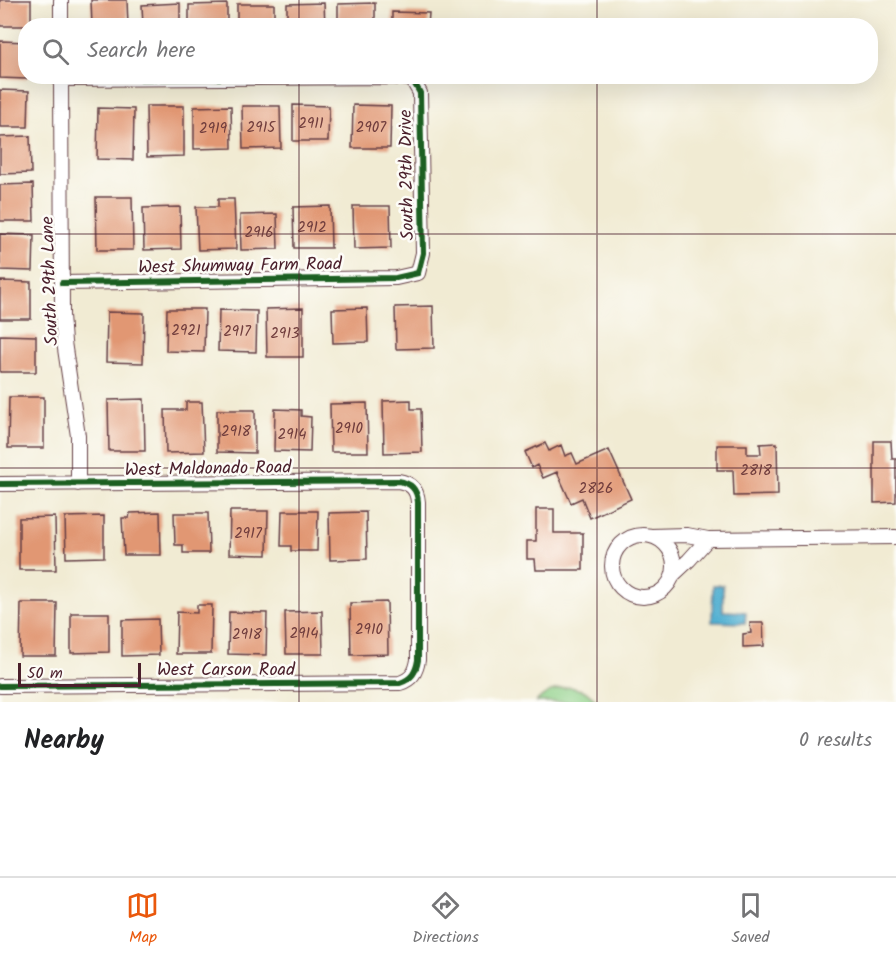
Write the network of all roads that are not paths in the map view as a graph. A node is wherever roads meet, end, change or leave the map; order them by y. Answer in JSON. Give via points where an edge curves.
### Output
{"nodes":[{"id":1,"x":61,"y":0,"type":"edge"},
{"id":2,"x":61,"y":18,"type":"edge"},
{"id":3,"x":62,"y":84,"type":"edge"},
{"id":4,"x":415,"y":84,"type":"edge"},
{"id":5,"x":418,"y":273,"type":"joint"},
{"id":6,"x":62,"y":283,"type":"junction"},
{"id":7,"x":0,"y":484,"type":"edge"},
{"id":8,"x":78,"y":484,"type":"junction"},
{"id":9,"x":650,"y":536,"type":"junction"},
{"id":10,"x":896,"y":537,"type":"edge"},
{"id":11,"x":708,"y":539,"type":"junction"},
{"id":12,"x":672,"y":575,"type":"junction"},
{"id":13,"x":413,"y":675,"type":"joint"},
{"id":14,"x":0,"y":686,"type":"edge"}],
"edges":[{"from":1,"to":2,"type":"street"},
{"from":3,"to":6,"type":"street","name":"South 29th Lane"},
{"from":4,"to":5,"type":"street","name":"South 29th Drive","via":[[420,93],[423,253]]},
{"from":5,"to":6,"type":"street","name":"West Shumway Farm Road","via":[[396,278]]},
{"from":6,"to":8,"type":"street","name":"South 29th Lane","via":[[64,342],[78,436]]},
{"from":7,"to":8,"type":"street","name":"West Maldonado Road"},
{"from":8,"to":13,"type":"street","name":"West Maldonado Road","via":[[406,482],[415,489],[418,502],[418,660]]},
{"from":9,"to":11,"type":"street"},
{"from":9,"to":12,"type":"street","via":[[671,551]]},
{"from":9,"to":12,"type":"street","via":[[637,535],[620,545],[612,565],[618,584],[636,596],[646,597],[665,588]]},
{"from":10,"to":11,"type":"street"},
{"from":11,"to":12,"type":"street"},
{"from":13,"to":14,"type":"street","name":"West Carson Road","via":[[400,683]]}]}
